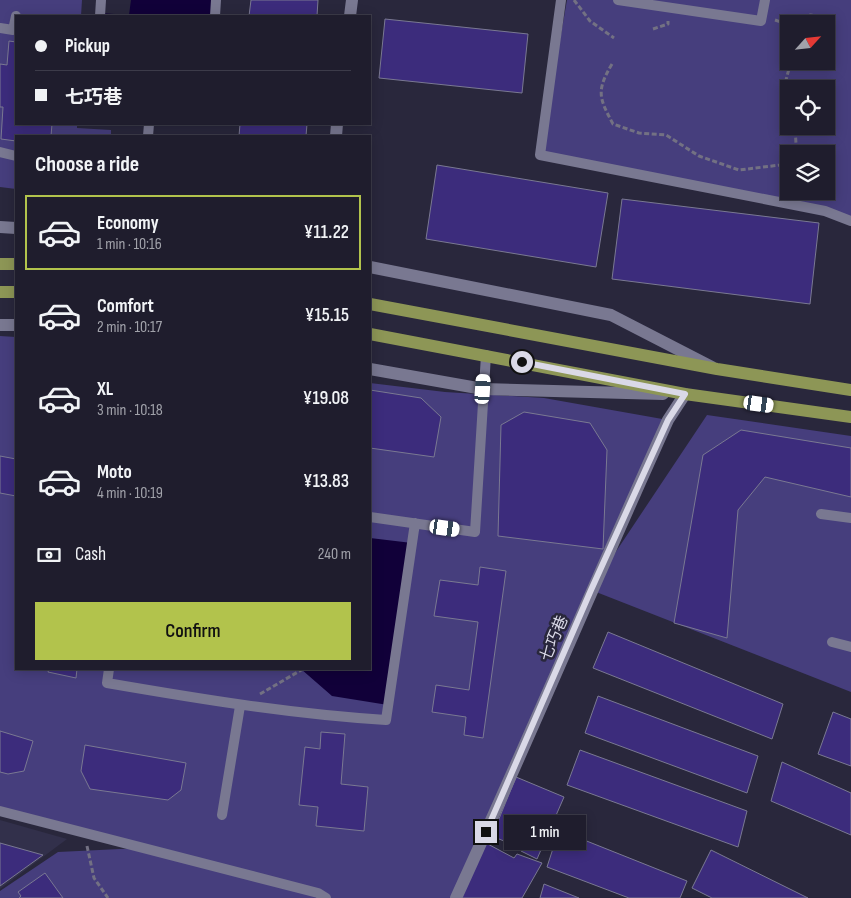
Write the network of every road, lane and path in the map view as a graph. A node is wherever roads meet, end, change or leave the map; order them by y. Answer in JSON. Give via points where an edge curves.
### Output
{"nodes":[{"id":1,"x":101,"y":0,"type":"edge"},
{"id":2,"x":216,"y":0,"type":"edge"},
{"id":3,"x":352,"y":0,"type":"edge"},
{"id":4,"x":561,"y":0,"type":"edge"},
{"id":5,"x":574,"y":0,"type":"edge"},
{"id":6,"x":618,"y":0,"type":"edge"},
{"id":7,"x":765,"y":0,"type":"edge"},
{"id":8,"x":100,"y":15,"type":"edge"},
{"id":9,"x":215,"y":15,"type":"edge"},
{"id":10,"x":350,"y":15,"type":"edge"},
{"id":11,"x":15,"y":21,"type":"edge"},
{"id":12,"x":0,"y":28,"type":"edge"},
{"id":13,"x":614,"y":38,"type":"dead end"},
{"id":14,"x":612,"y":64,"type":"dead end"},
{"id":15,"x":796,"y":135,"type":"edge"},
{"id":16,"x":0,"y":152,"type":"edge"},
{"id":17,"x":15,"y":156,"type":"edge"},
{"id":18,"x":851,"y":221,"type":"edge"},
{"id":19,"x":0,"y":227,"type":"edge"},
{"id":20,"x":15,"y":228,"type":"edge"},
{"id":21,"x":0,"y":264,"type":"edge"},
{"id":22,"x":15,"y":264,"type":"edge"},
{"id":23,"x":371,"y":267,"type":"edge"},
{"id":24,"x":0,"y":292,"type":"edge"},
{"id":25,"x":15,"y":292,"type":"edge"},
{"id":26,"x":371,"y":304,"type":"edge"},
{"id":27,"x":0,"y":325,"type":"edge"},
{"id":28,"x":15,"y":325,"type":"edge"},
{"id":29,"x":371,"y":334,"type":"edge"},
{"id":30,"x":486,"y":355,"type":"junction"},
{"id":31,"x":371,"y":368,"type":"edge"},
{"id":32,"x":717,"y":369,"type":"junction"},
{"id":33,"x":483,"y":389,"type":"junction"},
{"id":34,"x":851,"y":390,"type":"edge"},
{"id":35,"x":685,"y":394,"type":"junction"},
{"id":36,"x":851,"y":417,"type":"edge"},
{"id":37,"x":821,"y":514,"type":"dead end"},
{"id":38,"x":371,"y":517,"type":"edge"},
{"id":39,"x":851,"y":518,"type":"edge"},
{"id":40,"x":415,"y":523,"type":"junction"},
{"id":41,"x":832,"y":642,"type":"dead end"},
{"id":42,"x":851,"y":647,"type":"edge"},
{"id":43,"x":109,"y":670,"type":"edge"},
{"id":44,"x":302,"y":670,"type":"edge"},
{"id":45,"x":240,"y":706,"type":"junction"},
{"id":46,"x":0,"y":811,"type":"edge"},
{"id":47,"x":222,"y":815,"type":"dead end"},
{"id":48,"x":83,"y":833,"type":"junction"},
{"id":49,"x":108,"y":898,"type":"edge"},
{"id":50,"x":326,"y":898,"type":"edge"},
{"id":51,"x":456,"y":898,"type":"edge"}],
"edges":[{"from":1,"to":8,"type":"lane"},
{"from":2,"to":9,"type":"lane"},
{"from":3,"to":10,"type":"street"},
{"from":4,"to":18,"type":"lane","via":[[540,155],[825,211]]},
{"from":5,"to":13,"type":"path","via":[[590,22]]},
{"from":6,"to":7,"type":"lane","via":[[761,21]]},
{"from":11,"to":12,"type":"lane","via":[[13,30]]},
{"from":14,"to":15,"type":"path","via":[[602,82],[602,102],[613,124],[639,133],[666,135],[699,156],[739,170],[780,165],[796,144]]},
{"from":16,"to":17,"type":"lane"},
{"from":19,"to":20,"type":"street"},
{"from":21,"to":22,"type":"main road"},
{"from":23,"to":32,"type":"street","via":[[611,315]]},
{"from":24,"to":25,"type":"main road"},
{"from":26,"to":32,"type":"main road"},
{"from":27,"to":28,"type":"street"},
{"from":29,"to":30,"type":"main road"},
{"from":30,"to":33,"type":"lane"},
{"from":30,"to":35,"type":"main road"},
{"from":31,"to":33,"type":"street"},
{"from":32,"to":34,"type":"main road"},
{"from":33,"to":35,"type":"street"},
{"from":33,"to":40,"type":"lane","via":[[475,532]]},
{"from":35,"to":36,"type":"main road"},
{"from":35,"to":51,"type":"street","name":"七巧巷","via":[[668,420]]},
{"from":37,"to":39,"type":"lane"},
{"from":38,"to":40,"type":"lane"},
{"from":40,"to":45,"type":"lane","via":[[386,720],[318,716]]},
{"from":41,"to":42,"type":"lane"},
{"from":43,"to":45,"type":"lane","via":[[107,682]]},
{"from":44,"to":45,"type":"path"},
{"from":45,"to":47,"type":"lane"},
{"from":46,"to":48,"type":"lane"},
{"from":48,"to":49,"type":"path","via":[[94,878]]},
{"from":48,"to":50,"type":"lane","via":[[318,893]]}]}
